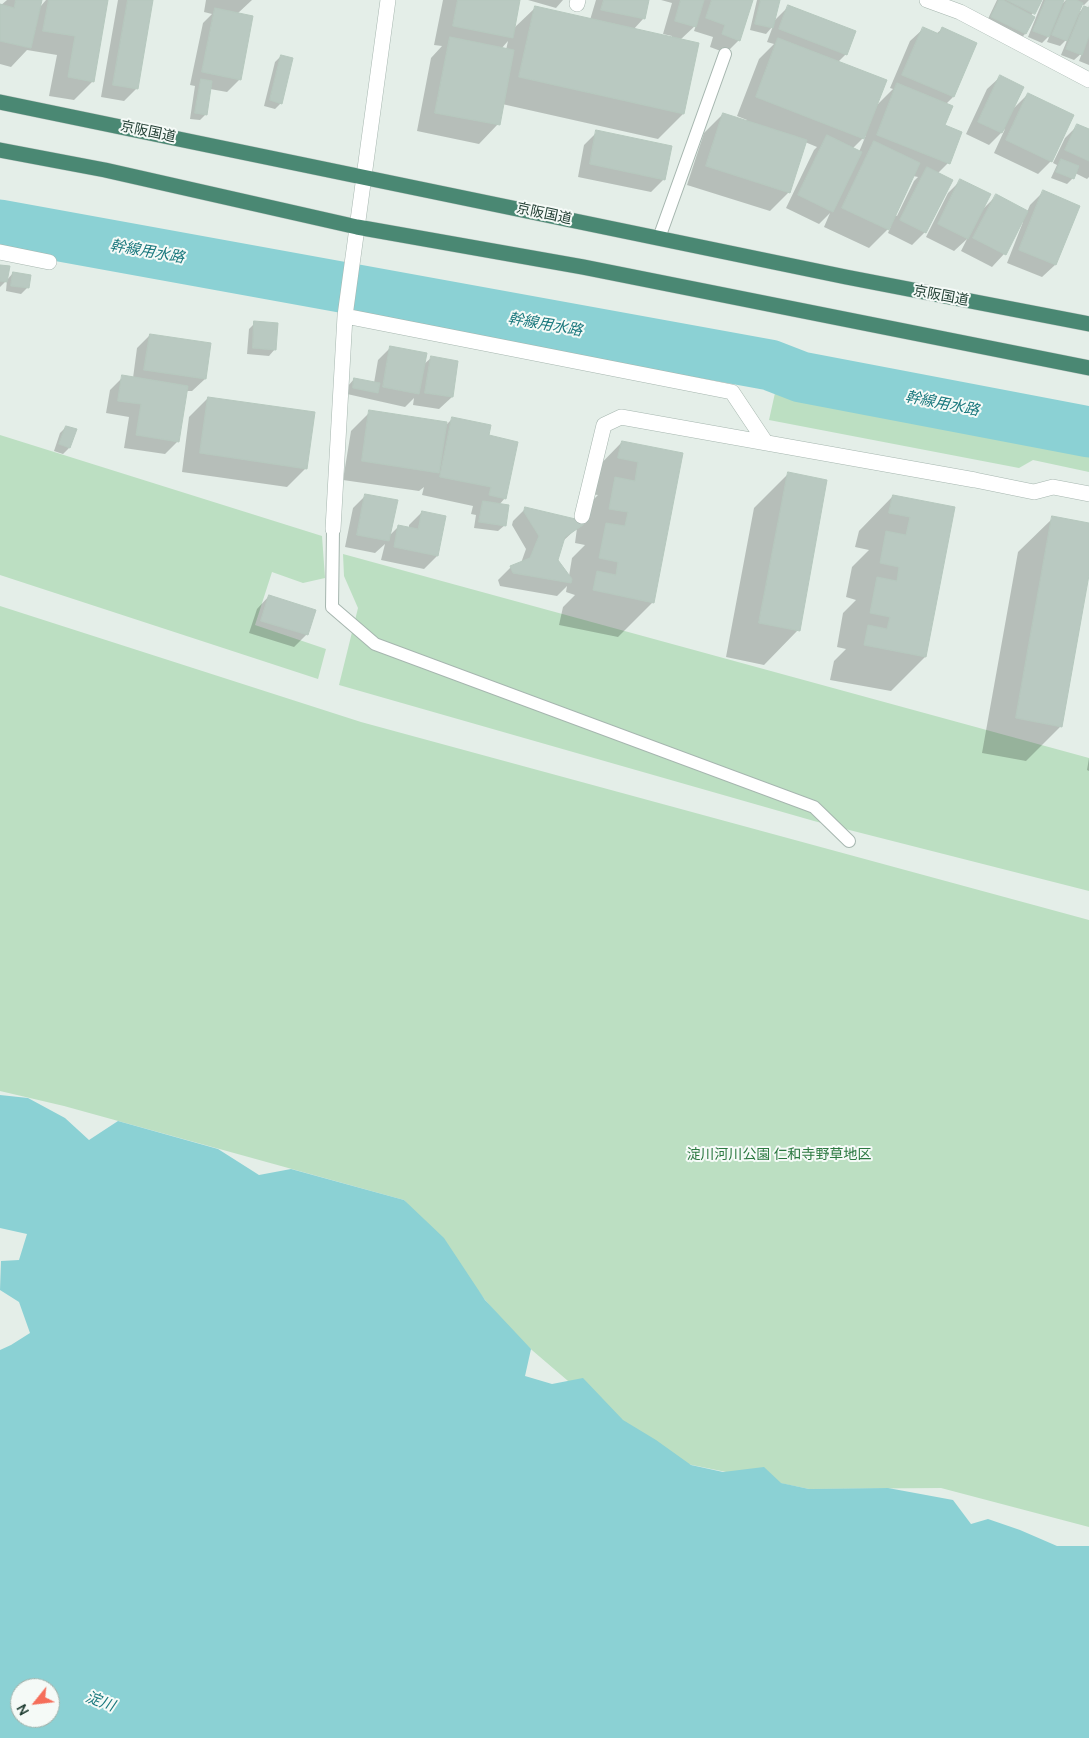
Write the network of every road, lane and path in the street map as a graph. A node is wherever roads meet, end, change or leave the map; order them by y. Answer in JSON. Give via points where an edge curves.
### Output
{"nodes":[{"id":1,"x":388,"y":0,"type":"edge"},
{"id":2,"x":927,"y":0,"type":"edge"},
{"id":3,"x":962,"y":6,"type":"edge"},
{"id":4,"x":725,"y":54,"type":"dead end"},
{"id":5,"x":1089,"y":80,"type":"edge"},
{"id":6,"x":0,"y":102,"type":"edge"},
{"id":7,"x":0,"y":150,"type":"edge"},
{"id":8,"x":364,"y":176,"type":"junction"},
{"id":9,"x":357,"y":227,"type":"junction"},
{"id":10,"x":659,"y":238,"type":"junction"},
{"id":11,"x":0,"y":252,"type":"edge"},
{"id":12,"x":49,"y":262,"type":"dead end"},
{"id":13,"x":346,"y":311,"type":"junction"},
{"id":14,"x":1089,"y":324,"type":"edge"},
{"id":15,"x":1089,"y":368,"type":"edge"},
{"id":16,"x":766,"y":443,"type":"junction"},
{"id":17,"x":1089,"y":494,"type":"edge"},
{"id":18,"x":582,"y":516,"type":"dead end"},
{"id":19,"x":332,"y":529,"type":"joint"},
{"id":20,"x":849,"y":842,"type":"dead end"}],
"edges":[{"from":1,"to":8,"type":"street"},
{"from":2,"to":3,"type":"street"},
{"from":3,"to":5,"type":"street"},
{"from":4,"to":10,"type":"lane"},
{"from":6,"to":8,"type":"highway","name":"京阪国道"},
{"from":7,"to":9,"type":"highway","via":[[105,170]]},
{"from":8,"to":9,"type":"street"},
{"from":8,"to":10,"type":"highway","name":"京阪国道"},
{"from":9,"to":13,"type":"street"},
{"from":9,"to":15,"type":"highway","via":[[593,269]]},
{"from":10,"to":14,"type":"highway","name":"京阪国道"},
{"from":11,"to":12,"type":"street"},
{"from":13,"to":16,"type":"street","via":[[732,392]]},
{"from":13,"to":19,"type":"street"},
{"from":16,"to":17,"type":"street","via":[[1034,492],[1053,487]]},
{"from":16,"to":18,"type":"street","via":[[620,417],[604,425]]},
{"from":19,"to":20,"type":"lane","via":[[332,607],[375,644],[814,807]]}]}
